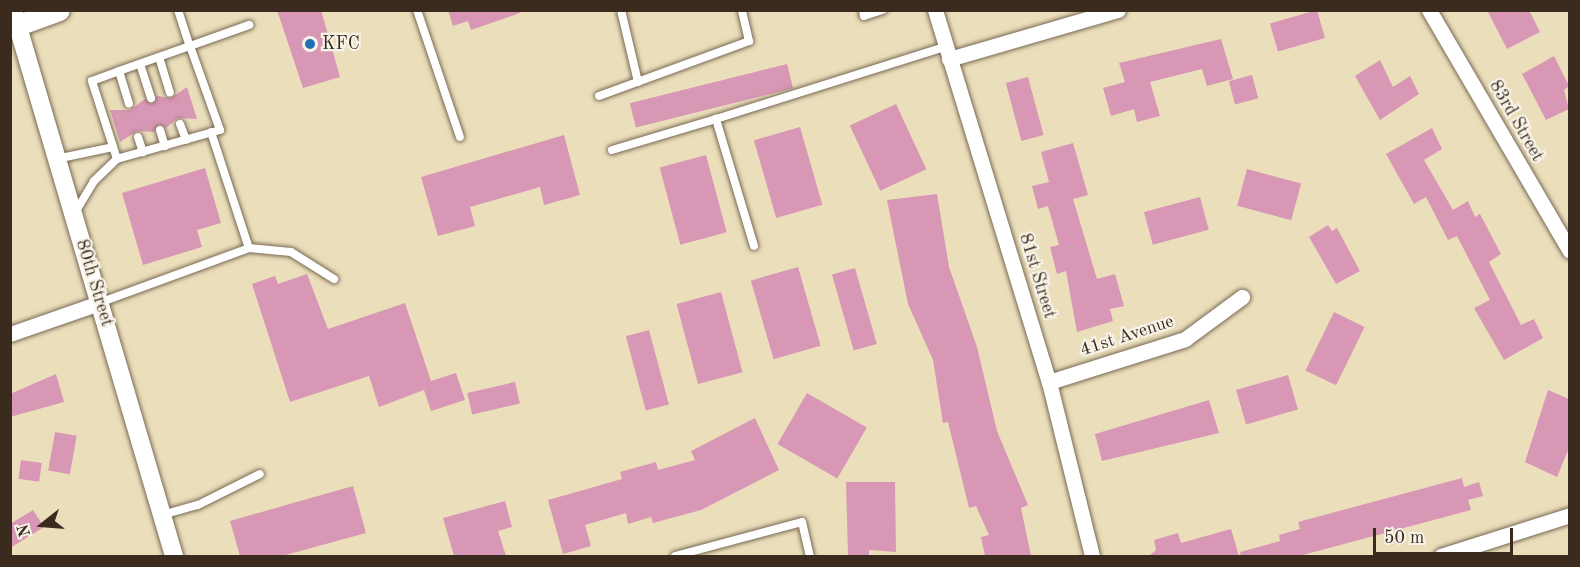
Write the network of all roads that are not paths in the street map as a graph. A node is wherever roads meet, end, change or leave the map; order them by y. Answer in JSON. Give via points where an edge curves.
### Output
{"nodes":[{"id":1,"x":60,"y":10,"type":"edge"},
{"id":2,"x":178,"y":10,"type":"edge"},
{"id":3,"x":417,"y":10,"type":"edge"},
{"id":4,"x":621,"y":10,"type":"edge"},
{"id":5,"x":742,"y":10,"type":"edge"},
{"id":6,"x":863,"y":10,"type":"edge"},
{"id":7,"x":883,"y":10,"type":"edge"},
{"id":8,"x":935,"y":10,"type":"edge"},
{"id":9,"x":1118,"y":10,"type":"edge"},
{"id":10,"x":1429,"y":10,"type":"edge"},
{"id":11,"x":1076,"y":16,"type":"edge"},
{"id":12,"x":13,"y":21,"type":"edge"},
{"id":13,"x":249,"y":25,"type":"dead end"},
{"id":14,"x":190,"y":46,"type":"junction"},
{"id":15,"x":947,"y":53,"type":"junction"},
{"id":16,"x":159,"y":57,"type":"junction"},
{"id":17,"x":140,"y":64,"type":"junction"},
{"id":18,"x":119,"y":71,"type":"junction"},
{"id":19,"x":638,"y":82,"type":"junction"},
{"id":20,"x":170,"y":92,"type":"dead end"},
{"id":21,"x":599,"y":96,"type":"dead end"},
{"id":22,"x":151,"y":98,"type":"dead end"},
{"id":23,"x":129,"y":104,"type":"dead end"},
{"id":24,"x":716,"y":119,"type":"junction"},
{"id":25,"x":180,"y":124,"type":"dead end"},
{"id":26,"x":160,"y":130,"type":"dead end"},
{"id":27,"x":210,"y":132,"type":"junction"},
{"id":28,"x":138,"y":137,"type":"dead end"},
{"id":29,"x":460,"y":137,"type":"dead end"},
{"id":30,"x":186,"y":140,"type":"junction"},
{"id":31,"x":165,"y":146,"type":"junction"},
{"id":32,"x":113,"y":147,"type":"junction"},
{"id":33,"x":612,"y":150,"type":"dead end"},
{"id":34,"x":143,"y":152,"type":"junction"},
{"id":35,"x":56,"y":159,"type":"junction"},
{"id":36,"x":117,"y":159,"type":"junction"},
{"id":37,"x":73,"y":214,"type":"junction"},
{"id":38,"x":754,"y":246,"type":"dead end"},
{"id":39,"x":249,"y":248,"type":"junction"},
{"id":40,"x":1569,"y":251,"type":"edge"},
{"id":41,"x":334,"y":279,"type":"dead end"},
{"id":42,"x":1242,"y":297,"type":"dead end"},
{"id":43,"x":99,"y":303,"type":"junction"},
{"id":44,"x":10,"y":334,"type":"edge"},
{"id":45,"x":1049,"y":382,"type":"junction"},
{"id":46,"x":260,"y":474,"type":"dead end"},
{"id":47,"x":162,"y":515,"type":"junction"},
{"id":48,"x":1569,"y":515,"type":"edge"},
{"id":49,"x":174,"y":556,"type":"edge"},
{"id":50,"x":675,"y":556,"type":"edge"},
{"id":51,"x":810,"y":556,"type":"edge"},
{"id":52,"x":1092,"y":556,"type":"edge"},
{"id":53,"x":1441,"y":556,"type":"edge"}],
"edges":[{"from":1,"to":12,"type":"main road"},
{"from":2,"to":14,"type":"lane"},
{"from":3,"to":29,"type":"lane"},
{"from":4,"to":19,"type":"lane"},
{"from":5,"to":19,"type":"lane","via":[[749,41]]},
{"from":6,"to":7,"type":"lane","via":[[864,16]]},
{"from":8,"to":15,"type":"street","name":"81st Street"},
{"from":9,"to":11,"type":"street"},
{"from":10,"to":40,"type":"street","name":"83rd Street"},
{"from":11,"to":15,"type":"street"},
{"from":12,"to":35,"type":"street","name":"80th Street"},
{"from":13,"to":14,"type":"lane"},
{"from":14,"to":16,"type":"lane"},
{"from":14,"to":27,"type":"lane","via":[[220,130]]},
{"from":15,"to":24,"type":"lane"},
{"from":15,"to":45,"type":"street","name":"81st Street"},
{"from":16,"to":17,"type":"lane"},
{"from":16,"to":20,"type":"lane"},
{"from":17,"to":18,"type":"lane"},
{"from":17,"to":22,"type":"lane"},
{"from":18,"to":23,"type":"lane"},
{"from":18,"to":32,"type":"lane","via":[[93,81]]},
{"from":19,"to":21,"type":"lane"},
{"from":24,"to":33,"type":"lane"},
{"from":24,"to":38,"type":"lane"},
{"from":25,"to":30,"type":"lane"},
{"from":26,"to":31,"type":"lane"},
{"from":27,"to":30,"type":"lane"},
{"from":27,"to":39,"type":"lane"},
{"from":28,"to":34,"type":"lane"},
{"from":30,"to":31,"type":"lane"},
{"from":31,"to":34,"type":"lane"},
{"from":32,"to":35,"type":"lane"},
{"from":32,"to":36,"type":"lane"},
{"from":34,"to":36,"type":"lane"},
{"from":35,"to":37,"type":"street","name":"80th Street"},
{"from":36,"to":37,"type":"lane","via":[[94,181]]},
{"from":37,"to":43,"type":"street","name":"80th Street"},
{"from":39,"to":41,"type":"lane","via":[[291,252]]},
{"from":39,"to":43,"type":"lane"},
{"from":42,"to":45,"type":"street","name":"41st Avenue","via":[[1185,339]]},
{"from":43,"to":44,"type":"street"},
{"from":43,"to":47,"type":"street","name":"80th Street"},
{"from":45,"to":52,"type":"street","name":"81st Street"},
{"from":46,"to":47,"type":"lane","via":[[198,505]]},
{"from":47,"to":49,"type":"street","name":"80th Street"},
{"from":48,"to":53,"type":"street"},
{"from":50,"to":51,"type":"lane","via":[[802,522]]}]}
